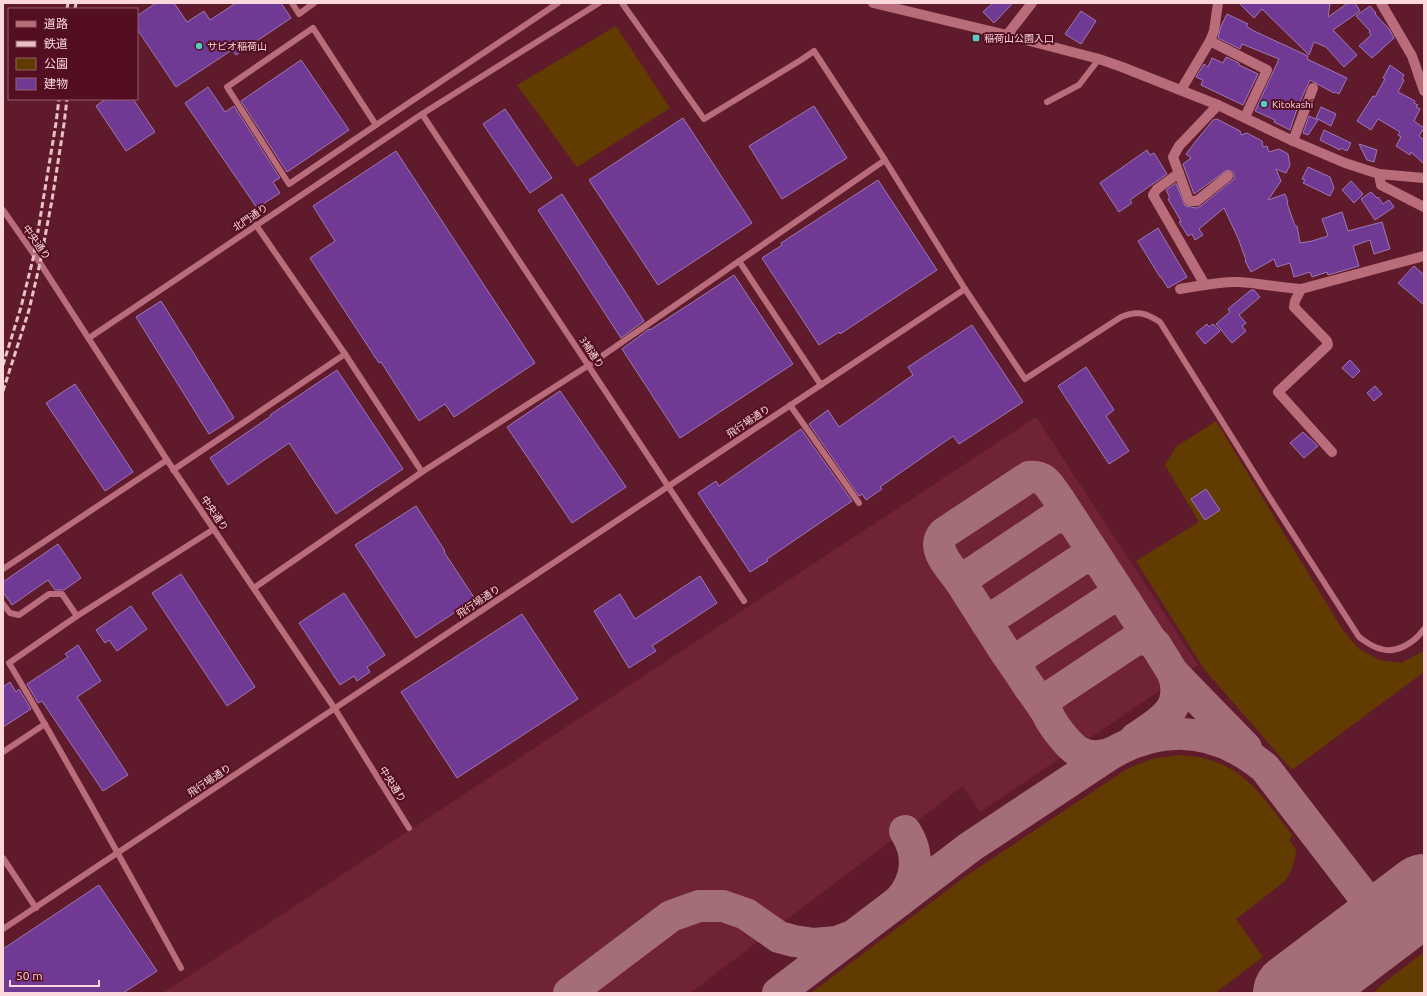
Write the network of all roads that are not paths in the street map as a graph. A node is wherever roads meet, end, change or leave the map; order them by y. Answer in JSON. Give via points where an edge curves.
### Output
{"nodes":[{"id":1,"x":292,"y":3,"type":"edge"},
{"id":2,"x":314,"y":3,"type":"edge"},
{"id":3,"x":558,"y":3,"type":"edge"},
{"id":4,"x":599,"y":3,"type":"edge"},
{"id":5,"x":622,"y":3,"type":"edge"},
{"id":6,"x":873,"y":3,"type":"edge"},
{"id":7,"x":1032,"y":3,"type":"edge"},
{"id":8,"x":1218,"y":3,"type":"edge"},
{"id":9,"x":1381,"y":3,"type":"edge"},
{"id":10,"x":890,"y":5,"type":"edge"},
{"id":11,"x":1007,"y":35,"type":"junction"},
{"id":12,"x":1210,"y":42,"type":"junction"},
{"id":13,"x":1099,"y":59,"type":"junction"},
{"id":14,"x":1313,"y":88,"type":"dead end"},
{"id":15,"x":1180,"y":90,"type":"junction"},
{"id":16,"x":1424,"y":91,"type":"edge"},
{"id":17,"x":1047,"y":102,"type":"dead end"},
{"id":18,"x":1218,"y":105,"type":"junction"},
{"id":19,"x":422,"y":114,"type":"junction"},
{"id":20,"x":1245,"y":117,"type":"junction"},
{"id":21,"x":376,"y":125,"type":"junction"},
{"id":22,"x":1293,"y":141,"type":"junction"},
{"id":23,"x":885,"y":160,"type":"junction"},
{"id":24,"x":1178,"y":174,"type":"junction"},
{"id":25,"x":1379,"y":174,"type":"junction"},
{"id":26,"x":1228,"y":176,"type":"dead end"},
{"id":27,"x":1424,"y":178,"type":"edge"},
{"id":28,"x":1424,"y":207,"type":"edge"},
{"id":29,"x":3,"y":210,"type":"edge"},
{"id":30,"x":256,"y":225,"type":"junction"},
{"id":31,"x":1424,"y":256,"type":"edge"},
{"id":32,"x":739,"y":261,"type":"junction"},
{"id":33,"x":1205,"y":285,"type":"junction"},
{"id":34,"x":965,"y":289,"type":"junction"},
{"id":35,"x":1301,"y":289,"type":"junction"},
{"id":36,"x":1180,"y":290,"type":"dead end"},
{"id":37,"x":89,"y":338,"type":"junction"},
{"id":38,"x":345,"y":354,"type":"junction"},
{"id":39,"x":589,"y":365,"type":"junction"},
{"id":40,"x":821,"y":385,"type":"junction"},
{"id":41,"x":790,"y":405,"type":"junction"},
{"id":42,"x":1332,"y":452,"type":"dead end"},
{"id":43,"x":167,"y":460,"type":"junction"},
{"id":44,"x":173,"y":470,"type":"junction"},
{"id":45,"x":422,"y":472,"type":"junction"},
{"id":46,"x":669,"y":486,"type":"junction"},
{"id":47,"x":859,"y":503,"type":"dead end"},
{"id":48,"x":214,"y":529,"type":"junction"},
{"id":49,"x":3,"y":569,"type":"edge"},
{"id":50,"x":254,"y":588,"type":"junction"},
{"id":51,"x":744,"y":601,"type":"dead end"},
{"id":52,"x":3,"y":604,"type":"edge"},
{"id":53,"x":77,"y":616,"type":"junction"},
{"id":54,"x":1424,"y":629,"type":"edge"},
{"id":55,"x":335,"y":709,"type":"junction"},
{"id":56,"x":45,"y":724,"type":"junction"},
{"id":57,"x":3,"y":752,"type":"edge"},
{"id":58,"x":409,"y":828,"type":"dead end"},
{"id":59,"x":118,"y":853,"type":"junction"},
{"id":60,"x":3,"y":858,"type":"edge"},
{"id":61,"x":36,"y":908,"type":"junction"},
{"id":62,"x":3,"y":930,"type":"edge"},
{"id":63,"x":181,"y":968,"type":"dead end"}],
"edges":[{"from":1,"to":2,"type":"lane","via":[[299,14]]},
{"from":3,"to":21,"type":"lane"},
{"from":4,"to":19,"type":"lane","name":"北門通り"},
{"from":5,"to":23,"type":"lane","via":[[704,119],[814,51]]},
{"from":6,"to":10,"type":"street"},
{"from":7,"to":11,"type":"street"},
{"from":8,"to":12,"type":"street"},
{"from":9,"to":16,"type":"street","via":[[1412,56]]},
{"from":10,"to":11,"type":"street"},
{"from":11,"to":13,"type":"street"},
{"from":12,"to":15,"type":"street"},
{"from":12,"to":20,"type":"street","via":[[1267,70]]},
{"from":13,"to":15,"type":"street"},
{"from":13,"to":17,"type":"lane","via":[[1079,85]]},
{"from":14,"to":22,"type":"street"},
{"from":15,"to":18,"type":"street"},
{"from":18,"to":20,"type":"street"},
{"from":18,"to":24,"type":"street","via":[[1173,157]]},
{"from":19,"to":30,"type":"lane","name":"北門通り"},
{"from":19,"to":39,"type":"lane","name":"3補通り"},
{"from":20,"to":22,"type":"street"},
{"from":21,"to":21,"type":"lane","via":[[289,184],[227,86],[312,28]]},
{"from":22,"to":25,"type":"street"},
{"from":23,"to":32,"type":"lane"},
{"from":23,"to":34,"type":"lane"},
{"from":24,"to":26,"type":"street","via":[[1189,201],[1197,201]]},
{"from":24,"to":33,"type":"street","via":[[1157,189],[1153,195]]},
{"from":25,"to":27,"type":"street"},
{"from":25,"to":28,"type":"street","via":[[1380,184]]},
{"from":29,"to":37,"type":"lane","name":"中央通り"},
{"from":30,"to":37,"type":"lane","name":"北門通り"},
{"from":30,"to":38,"type":"lane"},
{"from":31,"to":35,"type":"street"},
{"from":32,"to":39,"type":"lane"},
{"from":32,"to":40,"type":"lane"},
{"from":33,"to":35,"type":"street","via":[[1238,282]]},
{"from":33,"to":36,"type":"street"},
{"from":34,"to":40,"type":"lane","name":"飛行場通り"},
{"from":34,"to":54,"type":"lane","via":[[1025,379],[1130,313],[1151,316],[1160,322],[1359,637],[1369,645],[1382,650],[1397,649],[1419,636]]},
{"from":35,"to":42,"type":"street","via":[[1294,307],[1328,345],[1278,392]]},
{"from":37,"to":43,"type":"lane","name":"中央通り"},
{"from":38,"to":44,"type":"lane"},
{"from":38,"to":45,"type":"lane"},
{"from":39,"to":45,"type":"lane"},
{"from":39,"to":46,"type":"lane","name":"3補通り"},
{"from":40,"to":41,"type":"lane","name":"飛行場通り"},
{"from":41,"to":46,"type":"lane","name":"飛行場通り"},
{"from":41,"to":47,"type":"lane"},
{"from":43,"to":44,"type":"lane","name":"中央通り"},
{"from":43,"to":49,"type":"lane"},
{"from":44,"to":48,"type":"lane","name":"中央通り"},
{"from":45,"to":50,"type":"lane"},
{"from":46,"to":51,"type":"lane","name":"3補通り"},
{"from":46,"to":55,"type":"lane","name":"飛行場通り"},
{"from":48,"to":50,"type":"lane","name":"中央通り"},
{"from":48,"to":53,"type":"lane"},
{"from":50,"to":55,"type":"lane","name":"中央通り"},
{"from":52,"to":53,"type":"lane","via":[[10,613],[18,615],[49,594],[62,594]]},
{"from":53,"to":56,"type":"lane","via":[[9,663]]},
{"from":55,"to":58,"type":"lane","name":"中央通り"},
{"from":55,"to":59,"type":"lane","name":"飛行場通り"},
{"from":56,"to":57,"type":"lane"},
{"from":56,"to":59,"type":"lane"},
{"from":59,"to":61,"type":"lane","name":"飛行場通り"},
{"from":59,"to":63,"type":"lane"},
{"from":60,"to":61,"type":"lane"},
{"from":61,"to":62,"type":"lane","name":"飛行場通り"}]}
